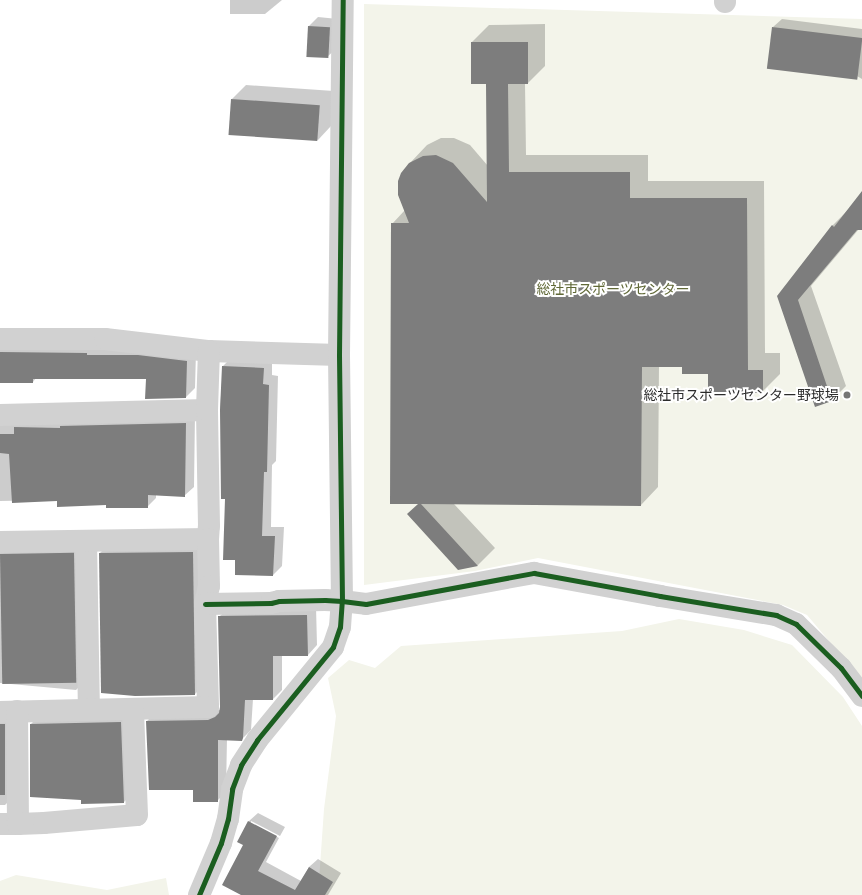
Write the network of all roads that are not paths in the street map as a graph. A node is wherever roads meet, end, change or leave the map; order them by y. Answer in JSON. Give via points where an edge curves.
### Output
{"nodes":[{"id":1,"x":343,"y":0,"type":"edge"},
{"id":2,"x":0,"y":339,"type":"edge"},
{"id":3,"x":209,"y":351,"type":"junction"},
{"id":4,"x":338,"y":355,"type":"junction"},
{"id":5,"x":207,"y":410,"type":"junction"},
{"id":6,"x":0,"y":415,"type":"edge"},
{"id":7,"x":208,"y":539,"type":"junction"},
{"id":8,"x":86,"y":541,"type":"junction"},
{"id":9,"x":0,"y":542,"type":"edge"},
{"id":10,"x":342,"y":601,"type":"junction"},
{"id":11,"x":205,"y":604,"type":"junction"},
{"id":12,"x":862,"y":696,"type":"edge"},
{"id":13,"x":133,"y":709,"type":"junction"},
{"id":14,"x":89,"y":710,"type":"junction"},
{"id":15,"x":8,"y":712,"type":"edge"},
{"id":16,"x":9,"y":824,"type":"edge"},
{"id":17,"x":199,"y":895,"type":"edge"}],
"edges":[{"from":1,"to":4,"type":"street"},
{"from":2,"to":3,"type":"street","via":[[105,339]]},
{"from":3,"to":4,"type":"street"},
{"from":3,"to":5,"type":"street"},
{"from":4,"to":10,"type":"street"},
{"from":5,"to":6,"type":"street"},
{"from":5,"to":7,"type":"street"},
{"from":7,"to":8,"type":"street"},
{"from":7,"to":11,"type":"street","via":[[209,586]]},
{"from":8,"to":9,"type":"street"},
{"from":8,"to":14,"type":"street"},
{"from":10,"to":11,"type":"street"},
{"from":10,"to":12,"type":"street","via":[[366,604],[534,573],[776,615],[796,624],[841,668]]},
{"from":10,"to":17,"type":"street","via":[[340,627],[333,647],[257,740],[241,766],[232,789],[228,819],[221,843]]},
{"from":11,"to":13,"type":"street","via":[[208,707]]},
{"from":13,"to":14,"type":"street"},
{"from":13,"to":16,"type":"street","via":[[137,815]]},
{"from":14,"to":15,"type":"street"},
{"from":15,"to":16,"type":"street"}]}
